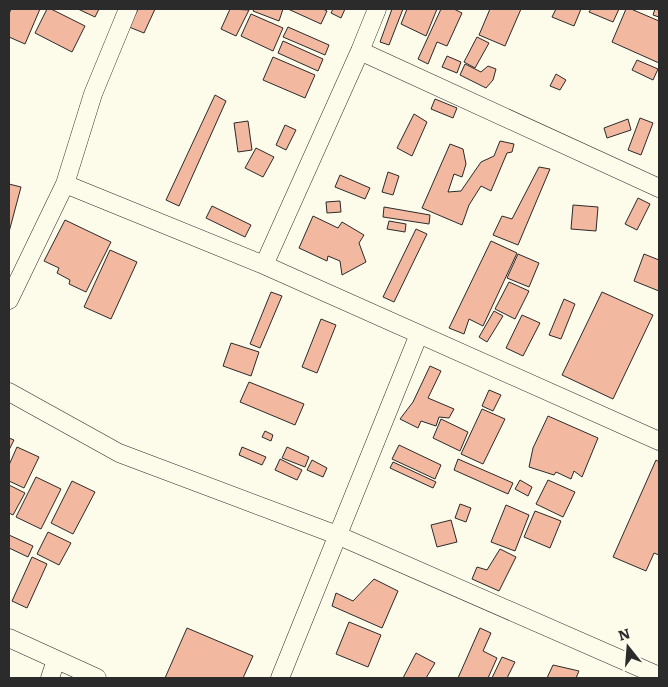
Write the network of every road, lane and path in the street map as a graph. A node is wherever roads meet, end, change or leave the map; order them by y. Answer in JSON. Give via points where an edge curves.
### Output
{"nodes":[{"id":1,"x":128,"y":9,"type":"edge"},
{"id":2,"x":377,"y":9,"type":"edge"},
{"id":3,"x":360,"y":51,"type":"junction"},
{"id":4,"x":65,"y":184,"type":"junction"},
{"id":5,"x":659,"y":188,"type":"edge"},
{"id":6,"x":264,"y":265,"type":"junction"},
{"id":7,"x":9,"y":300,"type":"edge"},
{"id":8,"x":419,"y":334,"type":"junction"},
{"id":9,"x":9,"y":392,"type":"edge"},
{"id":10,"x":659,"y":441,"type":"edge"},
{"id":11,"x":337,"y":536,"type":"junction"},
{"id":12,"x":9,"y":638,"type":"edge"},
{"id":13,"x":56,"y":660,"type":"junction"},
{"id":14,"x":659,"y":676,"type":"edge"},
{"id":15,"x":50,"y":678,"type":"edge"},
{"id":16,"x":97,"y":678,"type":"edge"},
{"id":17,"x":280,"y":678,"type":"edge"}],
"edges":[{"from":1,"to":4,"type":"street","via":[[93,94]]},
{"from":2,"to":3,"type":"street"},
{"from":3,"to":5,"type":"street"},
{"from":3,"to":6,"type":"street"},
{"from":4,"to":6,"type":"street"},
{"from":4,"to":7,"type":"street"},
{"from":6,"to":8,"type":"street"},
{"from":8,"to":10,"type":"street"},
{"from":8,"to":11,"type":"street"},
{"from":9,"to":11,"type":"street","via":[[119,453]]},
{"from":11,"to":14,"type":"street"},
{"from":11,"to":17,"type":"street"},
{"from":12,"to":13,"type":"street"},
{"from":13,"to":15,"type":"street"},
{"from":13,"to":16,"type":"street"}]}
